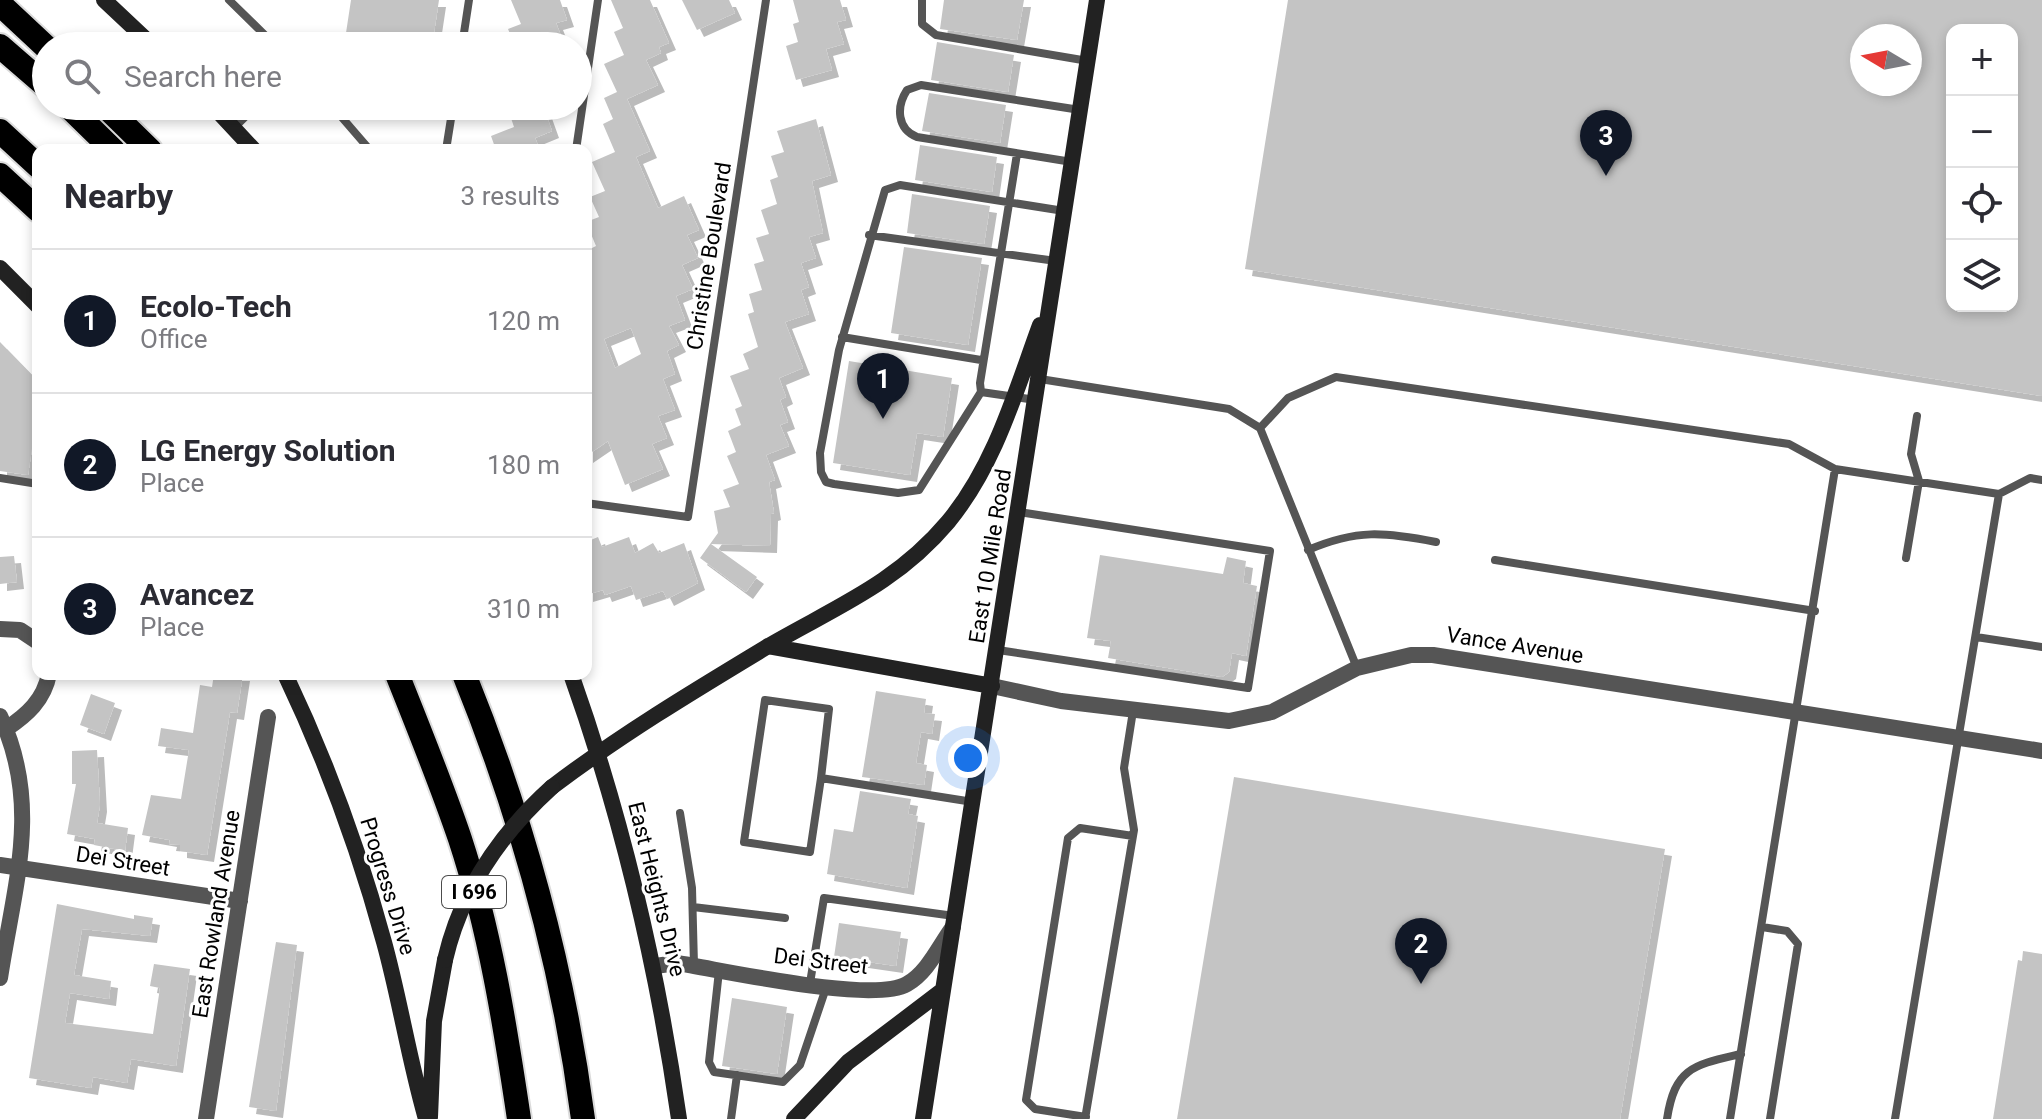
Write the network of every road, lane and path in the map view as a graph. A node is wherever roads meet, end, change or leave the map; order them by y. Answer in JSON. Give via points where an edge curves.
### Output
{"nodes":[{"id":1,"x":104,"y":0,"type":"edge"},
{"id":2,"x":229,"y":0,"type":"edge"},
{"id":3,"x":469,"y":0,"type":"edge"},
{"id":4,"x":598,"y":0,"type":"edge"},
{"id":5,"x":766,"y":0,"type":"edge"},
{"id":6,"x":922,"y":0,"type":"edge"},
{"id":7,"x":1097,"y":0,"type":"edge"},
{"id":8,"x":0,"y":4,"type":"edge"},
{"id":9,"x":138,"y":32,"type":"edge"},
{"id":10,"x":262,"y":32,"type":"edge"},
{"id":11,"x":464,"y":32,"type":"edge"},
{"id":12,"x":32,"y":34,"type":"edge"},
{"id":13,"x":592,"y":41,"type":"edge"},
{"id":14,"x":0,"y":46,"type":"edge"},
{"id":15,"x":1088,"y":61,"type":"junction"},
{"id":16,"x":32,"y":74,"type":"edge"},
{"id":17,"x":1080,"y":110,"type":"junction"},
{"id":18,"x":82,"y":120,"type":"edge"},
{"id":19,"x":119,"y":120,"type":"edge"},
{"id":20,"x":226,"y":120,"type":"edge"},
{"id":21,"x":242,"y":120,"type":"edge"},
{"id":22,"x":344,"y":120,"type":"edge"},
{"id":23,"x":451,"y":120,"type":"edge"},
{"id":24,"x":580,"y":120,"type":"edge"},
{"id":25,"x":234,"y":128,"type":"junction"},
{"id":26,"x":0,"y":131,"type":"edge"},
{"id":27,"x":107,"y":144,"type":"edge"},
{"id":28,"x":144,"y":144,"type":"edge"},
{"id":29,"x":249,"y":144,"type":"edge"},
{"id":30,"x":365,"y":144,"type":"edge"},
{"id":31,"x":447,"y":144,"type":"edge"},
{"id":32,"x":577,"y":144,"type":"edge"},
{"id":33,"x":1017,"y":154,"type":"junction"},
{"id":34,"x":32,"y":160,"type":"edge"},
{"id":35,"x":1072,"y":162,"type":"junction"},
{"id":36,"x":0,"y":175,"type":"edge"},
{"id":37,"x":1008,"y":202,"type":"junction"},
{"id":38,"x":32,"y":204,"type":"edge"},
{"id":39,"x":1064,"y":211,"type":"junction"},
{"id":40,"x":869,"y":235,"type":"junction"},
{"id":41,"x":1000,"y":253,"type":"junction"},
{"id":42,"x":1056,"y":261,"type":"junction"},
{"id":43,"x":0,"y":268,"type":"edge"},
{"id":44,"x":1050,"y":298,"type":"junction"},
{"id":45,"x":32,"y":300,"type":"edge"},
{"id":46,"x":842,"y":337,"type":"junction"},
{"id":47,"x":981,"y":360,"type":"junction"},
{"id":48,"x":1040,"y":379,"type":"junction"},
{"id":49,"x":981,"y":392,"type":"junction"},
{"id":50,"x":1014,"y":397,"type":"junction"},
{"id":51,"x":1037,"y":400,"type":"junction"},
{"id":52,"x":1917,"y":416,"type":"dead end"},
{"id":53,"x":1260,"y":428,"type":"junction"},
{"id":54,"x":1835,"y":469,"type":"junction"},
{"id":55,"x":0,"y":478,"type":"edge"},
{"id":56,"x":2042,"y":480,"type":"edge"},
{"id":57,"x":1919,"y":481,"type":"junction"},
{"id":58,"x":32,"y":483,"type":"edge"},
{"id":59,"x":1999,"y":494,"type":"junction"},
{"id":60,"x":592,"y":504,"type":"edge"},
{"id":61,"x":1019,"y":512,"type":"junction"},
{"id":62,"x":1436,"y":542,"type":"dead end"},
{"id":63,"x":1308,"y":550,"type":"junction"},
{"id":64,"x":1906,"y":558,"type":"dead end"},
{"id":65,"x":1495,"y":560,"type":"dead end"},
{"id":66,"x":1815,"y":611,"type":"junction"},
{"id":67,"x":0,"y":629,"type":"edge"},
{"id":68,"x":1976,"y":637,"type":"junction"},
{"id":69,"x":32,"y":638,"type":"edge"},
{"id":70,"x":768,"y":646,"type":"junction"},
{"id":71,"x":2042,"y":647,"type":"edge"},
{"id":72,"x":998,"y":650,"type":"junction"},
{"id":73,"x":1357,"y":668,"type":"junction"},
{"id":74,"x":47,"y":680,"type":"edge"},
{"id":75,"x":288,"y":680,"type":"edge"},
{"id":76,"x":399,"y":680,"type":"edge"},
{"id":77,"x":466,"y":680,"type":"edge"},
{"id":78,"x":573,"y":680,"type":"edge"},
{"id":79,"x":992,"y":686,"type":"junction"},
{"id":80,"x":1133,"y":711,"type":"junction"},
{"id":81,"x":1798,"y":713,"type":"junction"},
{"id":82,"x":268,"y":717,"type":"dead end"},
{"id":83,"x":3,"y":723,"type":"edge"},
{"id":84,"x":1960,"y":738,"type":"junction"},
{"id":85,"x":599,"y":751,"type":"junction"},
{"id":86,"x":2042,"y":751,"type":"edge"},
{"id":87,"x":821,"y":778,"type":"junction"},
{"id":88,"x":974,"y":802,"type":"junction"},
{"id":89,"x":680,"y":813,"type":"dead end"},
{"id":90,"x":1133,"y":836,"type":"junction"},
{"id":91,"x":0,"y":865,"type":"edge"},
{"id":92,"x":17,"y":867,"type":"junction"},
{"id":93,"x":240,"y":901,"type":"junction"},
{"id":94,"x":693,"y":907,"type":"junction"},
{"id":95,"x":785,"y":918,"type":"dead end"},
{"id":96,"x":954,"y":922,"type":"junction"},
{"id":97,"x":1762,"y":927,"type":"junction"},
{"id":98,"x":655,"y":966,"type":"junction"},
{"id":99,"x":694,"y":966,"type":"junction"},
{"id":100,"x":719,"y":970,"type":"junction"},
{"id":101,"x":0,"y":978,"type":"edge"},
{"id":102,"x":819,"y":985,"type":"junction"},
{"id":103,"x":943,"y":990,"type":"junction"},
{"id":104,"x":1741,"y":1054,"type":"junction"},
{"id":105,"x":737,"y":1075,"type":"junction"},
{"id":106,"x":1085,"y":1118,"type":"edge"},
{"id":107,"x":206,"y":1119,"type":"edge"},
{"id":108,"x":428,"y":1119,"type":"edge"},
{"id":109,"x":519,"y":1119,"type":"edge"},
{"id":110,"x":583,"y":1119,"type":"edge"},
{"id":111,"x":679,"y":1119,"type":"edge"},
{"id":112,"x":731,"y":1119,"type":"edge"},
{"id":113,"x":794,"y":1119,"type":"edge"},
{"id":114,"x":923,"y":1119,"type":"edge"},
{"id":115,"x":1667,"y":1119,"type":"edge"},
{"id":116,"x":1730,"y":1119,"type":"edge"},
{"id":117,"x":1770,"y":1119,"type":"edge"},
{"id":118,"x":1895,"y":1119,"type":"edge"}],
"edges":[{"from":1,"to":9,"type":"main road"},
{"from":2,"to":10,"type":"lane"},
{"from":3,"to":11,"type":"lane"},
{"from":4,"to":13,"type":"lane"},
{"from":5,"to":60,"type":"lane","name":"Christine Boulevard","via":[[688,517]]},
{"from":6,"to":15,"type":"lane","via":[[922,24],[936,35]]},
{"from":7,"to":15,"type":"main road","name":"East 10 Mile Road"},
{"from":8,"to":12,"type":"highway"},
{"from":14,"to":16,"type":"highway"},
{"from":15,"to":17,"type":"main road","name":"East 10 Mile Road"},
{"from":17,"to":33,"type":"lane","via":[[921,85],[902,97],[901,124],[911,135]]},
{"from":17,"to":35,"type":"main road","name":"East 10 Mile Road"},
{"from":18,"to":27,"type":"highway"},
{"from":19,"to":28,"type":"highway"},
{"from":20,"to":25,"type":"main road"},
{"from":21,"to":25,"type":"lane"},
{"from":22,"to":30,"type":"lane"},
{"from":23,"to":31,"type":"lane"},
{"from":24,"to":32,"type":"lane"},
{"from":25,"to":29,"type":"main road"},
{"from":26,"to":34,"type":"highway"},
{"from":33,"to":35,"type":"lane"},
{"from":33,"to":37,"type":"lane"},
{"from":35,"to":39,"type":"main road","name":"East 10 Mile Road"},
{"from":36,"to":38,"type":"highway"},
{"from":37,"to":39,"type":"lane"},
{"from":37,"to":40,"type":"lane","via":[[892,186],[881,197]]},
{"from":37,"to":41,"type":"lane"},
{"from":39,"to":42,"type":"main road","name":"East 10 Mile Road"},
{"from":40,"to":41,"type":"lane"},
{"from":40,"to":46,"type":"lane"},
{"from":41,"to":42,"type":"lane"},
{"from":41,"to":47,"type":"lane"},
{"from":42,"to":44,"type":"main road","name":"East 10 Mile Road"},
{"from":43,"to":45,"type":"main road"},
{"from":44,"to":48,"type":"main road","name":"East 10 Mile Road"},
{"from":44,"to":50,"type":"main road"},
{"from":46,"to":47,"type":"lane"},
{"from":46,"to":49,"type":"lane","via":[[820,453],[826,482],[898,493],[919,490]]},
{"from":47,"to":49,"type":"lane"},
{"from":48,"to":51,"type":"main road","name":"East 10 Mile Road"},
{"from":48,"to":53,"type":"lane","via":[[1229,409]]},
{"from":49,"to":50,"type":"lane"},
{"from":50,"to":51,"type":"lane"},
{"from":50,"to":70,"type":"main road","via":[[975,484],[927,544],[859,599]]},
{"from":51,"to":61,"type":"main road","name":"East 10 Mile Road"},
{"from":52,"to":57,"type":"lane","via":[[1911,454]]},
{"from":53,"to":54,"type":"lane","via":[[1288,398],[1336,377],[1789,444]]},
{"from":53,"to":63,"type":"lane"},
{"from":54,"to":57,"type":"lane"},
{"from":54,"to":66,"type":"lane"},
{"from":55,"to":58,"type":"lane"},
{"from":56,"to":59,"type":"lane","via":[[2030,478]]},
{"from":57,"to":59,"type":"lane"},
{"from":57,"to":64,"type":"lane"},
{"from":59,"to":68,"type":"lane"},
{"from":61,"to":72,"type":"main road","name":"East 10 Mile Road"},
{"from":61,"to":72,"type":"lane","via":[[1270,551],[1248,688]]},
{"from":62,"to":63,"type":"lane","via":[[1361,533]]},
{"from":63,"to":73,"type":"lane"},
{"from":65,"to":66,"type":"lane"},
{"from":66,"to":81,"type":"lane"},
{"from":67,"to":69,"type":"street","via":[[20,630]]},
{"from":68,"to":71,"type":"lane"},
{"from":68,"to":84,"type":"lane"},
{"from":70,"to":79,"type":"main road"},
{"from":70,"to":85,"type":"main road"},
{"from":72,"to":79,"type":"main road","name":"East 10 Mile Road"},
{"from":73,"to":80,"type":"street","name":"Vance Avenue","via":[[1272,712],[1248,718],[1207,721]]},
{"from":73,"to":81,"type":"street","name":"Vance Avenue","via":[[1411,655],[1451,657]]},
{"from":74,"to":83,"type":"street","via":[[34,707]]},
{"from":75,"to":108,"type":"main road","name":"Progress Drive","via":[[356,846]]},
{"from":76,"to":109,"type":"highway","number":"I 696","via":[[460,841],[482,919]]},
{"from":77,"to":110,"type":"highway","number":"I 696","via":[[525,844],[560,982]]},
{"from":78,"to":85,"type":"main road","name":"East Heights Drive"},
{"from":79,"to":80,"type":"street","name":"Vance Avenue"},
{"from":79,"to":88,"type":"main road","name":"East 10 Mile Road"},
{"from":80,"to":90,"type":"lane","via":[[1124,768]]},
{"from":81,"to":84,"type":"street","name":"Vance Avenue"},
{"from":81,"to":97,"type":"lane"},
{"from":82,"to":93,"type":"street","name":"East Rowland Avenue"},
{"from":83,"to":92,"type":"street","via":[[23,793]]},
{"from":84,"to":86,"type":"street","name":"Vance Avenue"},
{"from":84,"to":118,"type":"lane"},
{"from":85,"to":98,"type":"main road","name":"East Heights Drive"},
{"from":85,"to":108,"type":"main road","bridge":true,"via":[[513,826],[479,873],[445,960],[434,1021]]},
{"from":87,"to":87,"type":"lane","via":[[829,709],[765,700],[744,842],[810,852]]},
{"from":87,"to":88,"type":"lane"},
{"from":88,"to":96,"type":"main road","name":"East 10 Mile Road"},
{"from":89,"to":94,"type":"lane"},
{"from":90,"to":106,"type":"lane"},
{"from":90,"to":106,"type":"lane","via":[[1080,828],[1068,838],[1026,1100],[1035,1109]]},
{"from":91,"to":92,"type":"street","name":"Dei Street"},
{"from":92,"to":93,"type":"street","name":"Dei Street"},
{"from":92,"to":101,"type":"street"},
{"from":93,"to":107,"type":"street","name":"East Rowland Avenue"},
{"from":94,"to":95,"type":"lane"},
{"from":94,"to":99,"type":"lane"},
{"from":96,"to":102,"type":"street","name":"Dei Street","via":[[920,975],[897,989]]},
{"from":96,"to":102,"type":"lane","via":[[824,898]]},
{"from":96,"to":103,"type":"main road","name":"East 10 Mile Road"},
{"from":97,"to":104,"type":"lane"},
{"from":97,"to":117,"type":"lane","via":[[1787,931],[1798,944]]},
{"from":98,"to":99,"type":"street","name":"Dei Street"},
{"from":98,"to":111,"type":"main road","name":"East Heights Drive"},
{"from":99,"to":100,"type":"street","name":"Dei Street"},
{"from":100,"to":102,"type":"street","name":"Dei Street"},
{"from":100,"to":105,"type":"lane","via":[[709,1062],[714,1072]]},
{"from":102,"to":105,"type":"lane","via":[[800,1065],[792,1075],[783,1082]]},
{"from":103,"to":113,"type":"main road","via":[[848,1062]]},
{"from":103,"to":114,"type":"main road","name":"East 10 Mile Road"},
{"from":104,"to":115,"type":"lane","via":[[1695,1065],[1676,1082]]},
{"from":104,"to":116,"type":"lane"},
{"from":105,"to":112,"type":"lane"}]}
